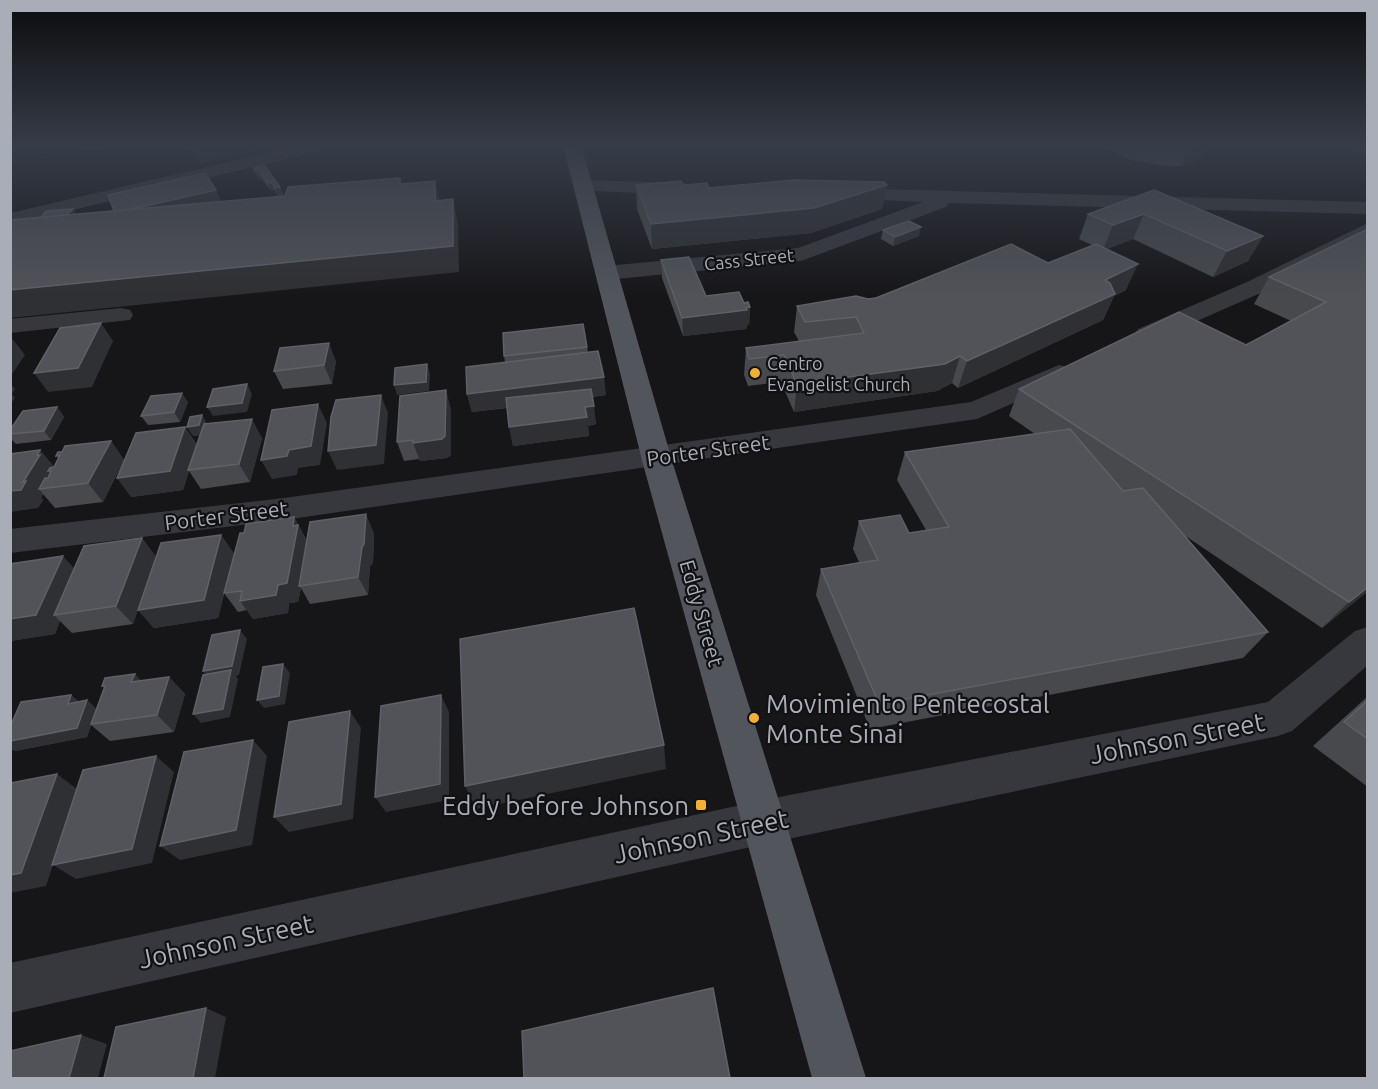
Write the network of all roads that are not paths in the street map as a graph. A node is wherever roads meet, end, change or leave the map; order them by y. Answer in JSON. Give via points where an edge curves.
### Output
{"nodes":[{"id":1,"x":109,"y":196,"type":"edge"},
{"id":2,"x":586,"y":196,"type":"edge"},
{"id":3,"x":917,"y":196,"type":"edge"},
{"id":4,"x":955,"y":197,"type":"junction"},
{"id":5,"x":1368,"y":208,"type":"edge"},
{"id":6,"x":32,"y":214,"type":"junction"},
{"id":7,"x":10,"y":219,"type":"edge"},
{"id":8,"x":1368,"y":229,"type":"edge"},
{"id":9,"x":10,"y":242,"type":"edge"},
{"id":10,"x":606,"y":273,"type":"junction"},
{"id":11,"x":121,"y":315,"type":"dead end"},
{"id":12,"x":10,"y":326,"type":"edge"},
{"id":13,"x":1127,"y":343,"type":"edge"},
{"id":14,"x":1084,"y":362,"type":"edge"},
{"id":15,"x":658,"y":457,"type":"junction"},
{"id":16,"x":10,"y":541,"type":"edge"},
{"id":17,"x":1368,"y":642,"type":"edge"},
{"id":18,"x":764,"y":822,"type":"junction"},
{"id":19,"x":10,"y":988,"type":"edge"},
{"id":20,"x":839,"y":1078,"type":"edge"}],
"edges":[{"from":1,"to":6,"type":"street"},
{"from":2,"to":10,"type":"main road","name":"Eddy Street"},
{"from":3,"to":4,"type":"street"},
{"from":4,"to":5,"type":"street"},
{"from":4,"to":10,"type":"street","name":"Cass Street","via":[[801,254]]},
{"from":6,"to":7,"type":"street"},
{"from":6,"to":9,"type":"street"},
{"from":8,"to":13,"type":"street","via":[[1256,286]]},
{"from":10,"to":15,"type":"main road","name":"Eddy Street"},
{"from":11,"to":12,"type":"street"},
{"from":14,"to":15,"type":"street","name":"Porter Street","via":[[977,410]]},
{"from":15,"to":16,"type":"street","name":"Porter Street","via":[[284,509]]},
{"from":15,"to":18,"type":"main road","name":"Eddy Street"},
{"from":17,"to":18,"type":"street","name":"Johnson Street","via":[[1278,718]]},
{"from":18,"to":19,"type":"street","name":"Johnson Street"},
{"from":18,"to":20,"type":"main road","name":"Eddy Street"}]}
